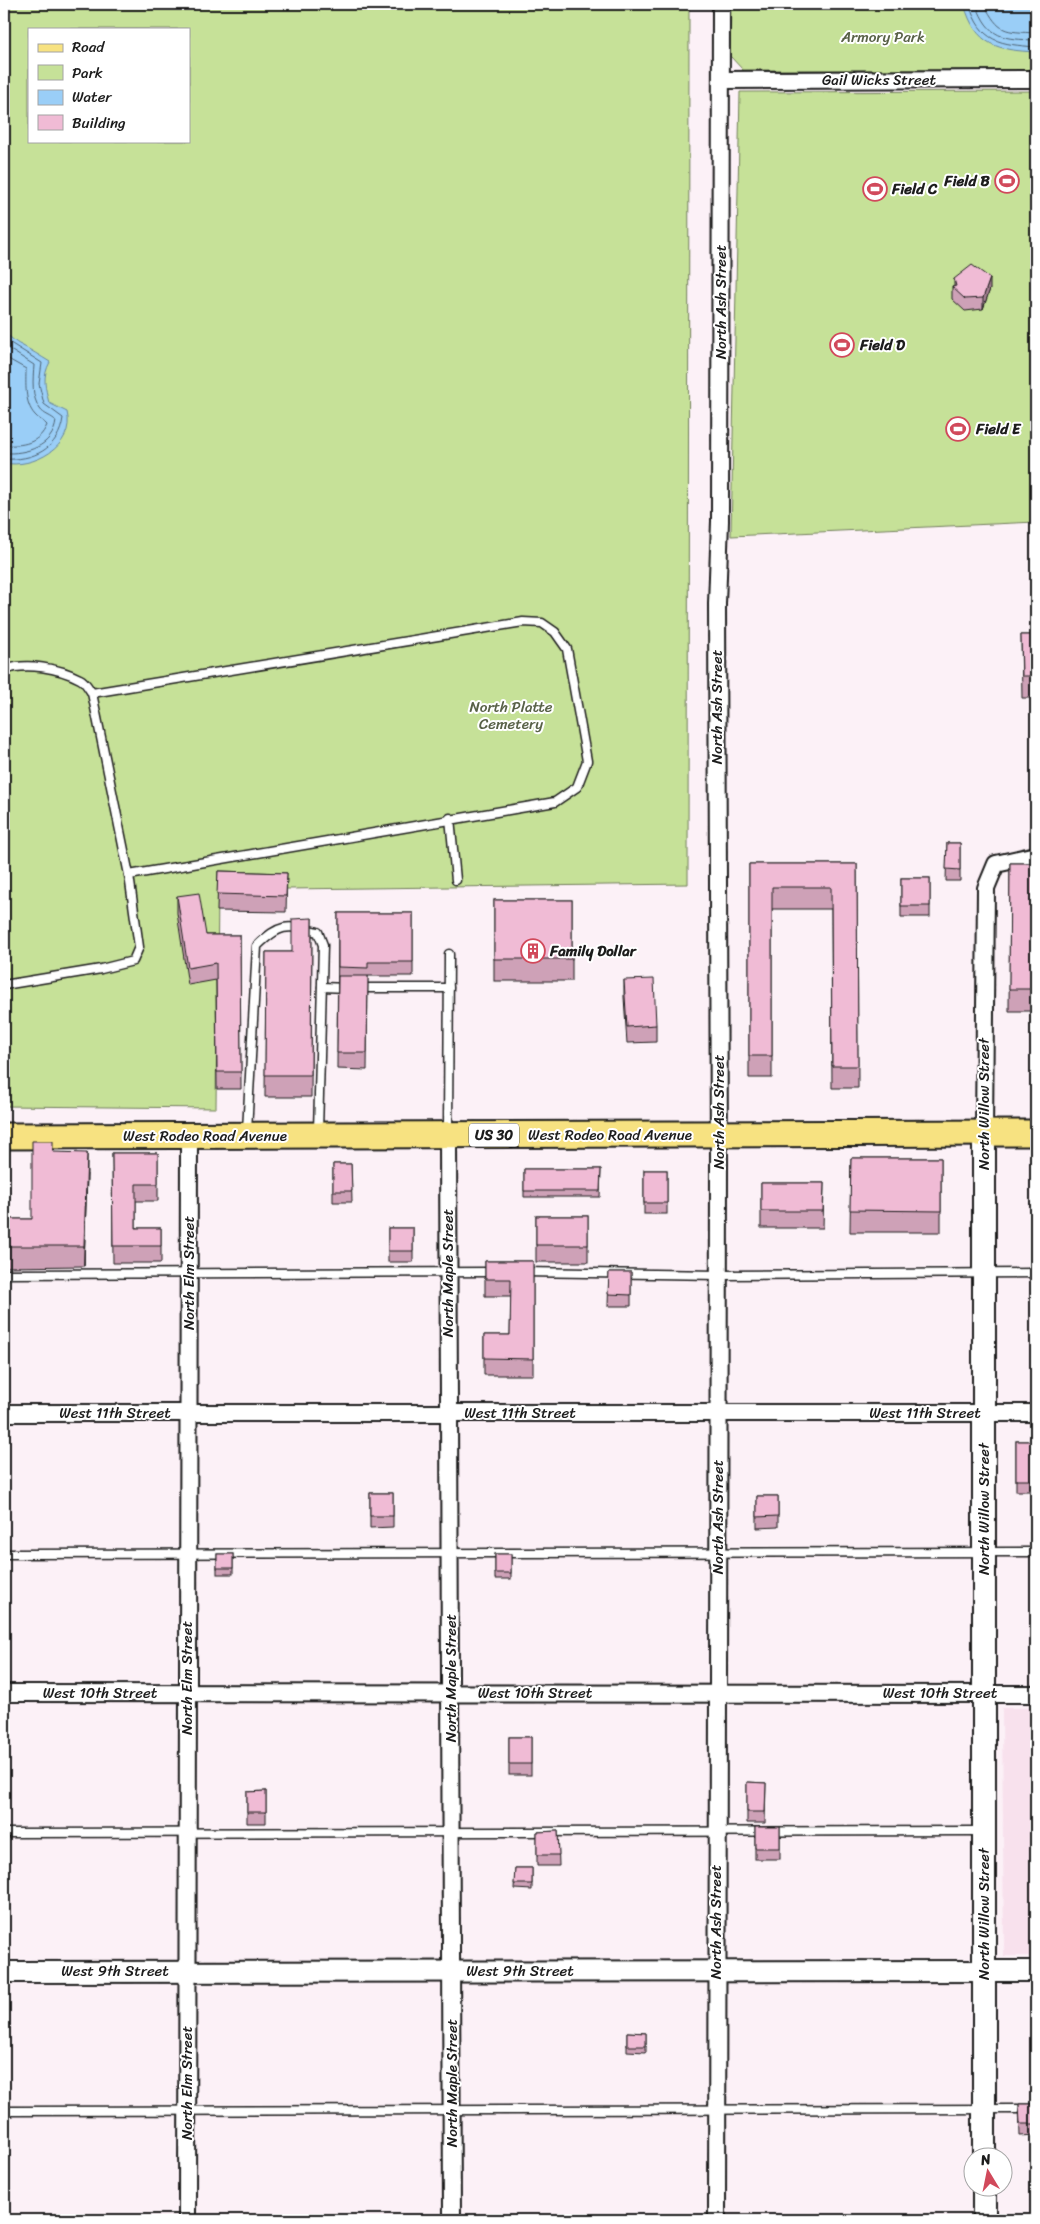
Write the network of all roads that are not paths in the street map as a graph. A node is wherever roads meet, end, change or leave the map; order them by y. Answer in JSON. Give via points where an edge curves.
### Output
{"nodes":[{"id":1,"x":720,"y":4,"type":"edge"},
{"id":2,"x":1036,"y":79,"type":"edge"},
{"id":3,"x":722,"y":80,"type":"junction"},
{"id":4,"x":4,"y":670,"type":"edge"},
{"id":5,"x":92,"y":693,"type":"junction"},
{"id":6,"x":450,"y":818,"type":"junction"},
{"id":7,"x":1036,"y":855,"type":"edge"},
{"id":8,"x":129,"y":875,"type":"junction"},
{"id":9,"x":456,"y":880,"type":"dead end"},
{"id":10,"x":449,"y":954,"type":"dead end"},
{"id":11,"x":4,"y":985,"type":"edge"},
{"id":12,"x":322,"y":988,"type":"junction"},
{"id":13,"x":449,"y":988,"type":"junction"},
{"id":14,"x":4,"y":1132,"type":"edge"},
{"id":15,"x":984,"y":1134,"type":"junction"},
{"id":16,"x":1036,"y":1134,"type":"edge"},
{"id":17,"x":448,"y":1135,"type":"junction"},
{"id":18,"x":719,"y":1135,"type":"junction"},
{"id":19,"x":4,"y":1136,"type":"edge"},
{"id":20,"x":189,"y":1136,"type":"junction"},
{"id":21,"x":247,"y":1136,"type":"junction"},
{"id":22,"x":318,"y":1136,"type":"junction"},
{"id":23,"x":449,"y":1271,"type":"junction"},
{"id":24,"x":189,"y":1272,"type":"junction"},
{"id":25,"x":506,"y":1272,"type":"edge"},
{"id":26,"x":516,"y":1272,"type":"edge"},
{"id":27,"x":984,"y":1273,"type":"junction"},
{"id":28,"x":1036,"y":1273,"type":"edge"},
{"id":29,"x":4,"y":1274,"type":"edge"},
{"id":30,"x":719,"y":1275,"type":"junction"},
{"id":31,"x":448,"y":1412,"type":"junction"},
{"id":32,"x":4,"y":1413,"type":"edge"},
{"id":33,"x":188,"y":1413,"type":"junction"},
{"id":34,"x":718,"y":1413,"type":"junction"},
{"id":35,"x":984,"y":1413,"type":"junction"},
{"id":36,"x":1036,"y":1413,"type":"edge"},
{"id":37,"x":984,"y":1552,"type":"junction"},
{"id":38,"x":1036,"y":1552,"type":"edge"},
{"id":39,"x":4,"y":1554,"type":"edge"},
{"id":40,"x":187,"y":1554,"type":"junction"},
{"id":41,"x":450,"y":1554,"type":"junction"},
{"id":42,"x":718,"y":1554,"type":"junction"},
{"id":43,"x":4,"y":1693,"type":"edge"},
{"id":44,"x":187,"y":1693,"type":"junction"},
{"id":45,"x":451,"y":1693,"type":"junction"},
{"id":46,"x":717,"y":1693,"type":"junction"},
{"id":47,"x":984,"y":1693,"type":"junction"},
{"id":48,"x":1036,"y":1694,"type":"edge"},
{"id":49,"x":452,"y":1831,"type":"junction"},
{"id":50,"x":716,"y":1831,"type":"junction"},
{"id":51,"x":984,"y":1831,"type":"junction"},
{"id":52,"x":4,"y":1832,"type":"edge"},
{"id":53,"x":187,"y":1832,"type":"junction"},
{"id":54,"x":187,"y":1971,"type":"junction"},
{"id":55,"x":452,"y":1971,"type":"junction"},
{"id":56,"x":716,"y":1971,"type":"junction"},
{"id":57,"x":984,"y":1971,"type":"junction"},
{"id":58,"x":1036,"y":1971,"type":"edge"},
{"id":59,"x":4,"y":1972,"type":"edge"},
{"id":60,"x":452,"y":2109,"type":"junction"},
{"id":61,"x":716,"y":2109,"type":"junction"},
{"id":62,"x":984,"y":2109,"type":"junction"},
{"id":63,"x":1036,"y":2109,"type":"edge"},
{"id":64,"x":187,"y":2110,"type":"junction"},
{"id":65,"x":4,"y":2111,"type":"edge"},
{"id":66,"x":984,"y":2146,"type":"edge"},
{"id":67,"x":984,"y":2196,"type":"edge"},
{"id":68,"x":187,"y":2220,"type":"edge"},
{"id":69,"x":452,"y":2220,"type":"edge"},
{"id":70,"x":717,"y":2220,"type":"edge"},
{"id":71,"x":984,"y":2220,"type":"edge"}],
"edges":[{"from":1,"to":3,"type":"street","name":"North Ash Street"},
{"from":2,"to":3,"type":"street","name":"Gail Wicks Street"},
{"from":3,"to":18,"type":"street","name":"North Ash Street","via":[[717,604]]},
{"from":4,"to":5,"type":"lane","via":[[11,667],[47,668],[81,679]]},
{"from":5,"to":6,"type":"lane","via":[[524,622],[542,623],[555,632],[567,649],[587,761],[577,787],[555,802]]},
{"from":5,"to":8,"type":"lane"},
{"from":6,"to":8,"type":"lane"},
{"from":6,"to":9,"type":"lane"},
{"from":7,"to":15,"type":"street","name":"North Willow Street","via":[[996,864],[986,888]]},
{"from":8,"to":11,"type":"lane","via":[[139,947],[133,961]]},
{"from":10,"to":13,"type":"lane"},
{"from":12,"to":13,"type":"lane"},
{"from":12,"to":21,"type":"lane","via":[[323,945],[318,932],[294,926],[274,930],[257,946]]},
{"from":12,"to":22,"type":"lane"},
{"from":13,"to":17,"type":"lane"},
{"from":14,"to":19,"type":"lane"},
{"from":15,"to":16,"type":"main road","name":"West Rodeo Road Avenue","number":"US 30"},
{"from":15,"to":18,"type":"main road","name":"West Rodeo Road Avenue","number":"US 30"},
{"from":15,"to":27,"type":"main road","name":"North Willow Street"},
{"from":17,"to":18,"type":"main road","name":"West Rodeo Road Avenue","number":"US 30"},
{"from":17,"to":22,"type":"main road","name":"West Rodeo Road Avenue","number":"US 30"},
{"from":17,"to":23,"type":"street","name":"North Maple Street"},
{"from":18,"to":30,"type":"street","name":"North Ash Street"},
{"from":19,"to":20,"type":"main road","name":"West Rodeo Road Avenue","number":"US 30"},
{"from":20,"to":21,"type":"main road","name":"West Rodeo Road Avenue","number":"US 30"},
{"from":20,"to":24,"type":"street","name":"North Elm Street"},
{"from":21,"to":22,"type":"main road","name":"West Rodeo Road Avenue","number":"US 30"},
{"from":23,"to":24,"type":"lane"},
{"from":23,"to":25,"type":"lane"},
{"from":23,"to":31,"type":"street","name":"North Maple Street"},
{"from":24,"to":29,"type":"lane"},
{"from":24,"to":33,"type":"street","name":"North Elm Street"},
{"from":26,"to":30,"type":"lane"},
{"from":27,"to":28,"type":"lane"},
{"from":27,"to":30,"type":"lane"},
{"from":27,"to":35,"type":"main road","name":"North Willow Street"},
{"from":30,"to":34,"type":"street","name":"North Ash Street"},
{"from":31,"to":33,"type":"street","name":"West 11th Street"},
{"from":31,"to":34,"type":"street","name":"West 11th Street"},
{"from":31,"to":41,"type":"street","name":"North Maple Street"},
{"from":32,"to":33,"type":"street","name":"West 11th Street"},
{"from":33,"to":40,"type":"street","name":"North Elm Street"},
{"from":34,"to":35,"type":"street","name":"West 11th Street"},
{"from":34,"to":42,"type":"street","name":"North Ash Street"},
{"from":35,"to":36,"type":"street","name":"West 11th Street"},
{"from":35,"to":37,"type":"main road","name":"North Willow Street"},
{"from":37,"to":38,"type":"lane"},
{"from":37,"to":42,"type":"lane"},
{"from":37,"to":47,"type":"main road","name":"North Willow Street"},
{"from":39,"to":40,"type":"lane"},
{"from":40,"to":41,"type":"lane"},
{"from":40,"to":44,"type":"street","name":"North Elm Street"},
{"from":41,"to":42,"type":"lane"},
{"from":41,"to":45,"type":"street","name":"North Maple Street"},
{"from":42,"to":46,"type":"street","name":"North Ash Street"},
{"from":43,"to":44,"type":"street","name":"West 10th Street"},
{"from":44,"to":45,"type":"street","name":"West 10th Street"},
{"from":44,"to":53,"type":"street","name":"North Elm Street"},
{"from":45,"to":46,"type":"street","name":"West 10th Street"},
{"from":45,"to":49,"type":"street","name":"North Maple Street"},
{"from":46,"to":47,"type":"street","name":"West 10th Street"},
{"from":46,"to":50,"type":"street","name":"North Ash Street"},
{"from":47,"to":48,"type":"street","name":"West 10th Street"},
{"from":47,"to":51,"type":"main road","name":"North Willow Street"},
{"from":49,"to":50,"type":"lane"},
{"from":49,"to":53,"type":"lane"},
{"from":49,"to":55,"type":"street","name":"North Maple Street"},
{"from":50,"to":51,"type":"lane"},
{"from":50,"to":56,"type":"street","name":"North Ash Street"},
{"from":51,"to":57,"type":"main road","name":"North Willow Street"},
{"from":52,"to":53,"type":"lane"},
{"from":53,"to":54,"type":"street","name":"North Elm Street"},
{"from":54,"to":55,"type":"street","name":"West 9th Street"},
{"from":54,"to":59,"type":"street","name":"West 9th Street"},
{"from":54,"to":64,"type":"street","name":"North Elm Street"},
{"from":55,"to":56,"type":"street","name":"West 9th Street"},
{"from":55,"to":60,"type":"street","name":"North Maple Street"},
{"from":56,"to":57,"type":"street","name":"West 9th Street"},
{"from":56,"to":61,"type":"street","name":"North Ash Street"},
{"from":57,"to":58,"type":"street","name":"West 9th Street"},
{"from":57,"to":62,"type":"main road","name":"North Willow Street"},
{"from":60,"to":61,"type":"lane"},
{"from":60,"to":64,"type":"lane"},
{"from":60,"to":69,"type":"street","name":"North Maple Street"},
{"from":61,"to":62,"type":"lane"},
{"from":61,"to":70,"type":"street","name":"North Ash Street"},
{"from":62,"to":63,"type":"lane"},
{"from":62,"to":66,"type":"main road","name":"North Willow Street"},
{"from":64,"to":65,"type":"lane"},
{"from":64,"to":68,"type":"street","name":"North Elm Street"},
{"from":67,"to":71,"type":"main road"}]}
